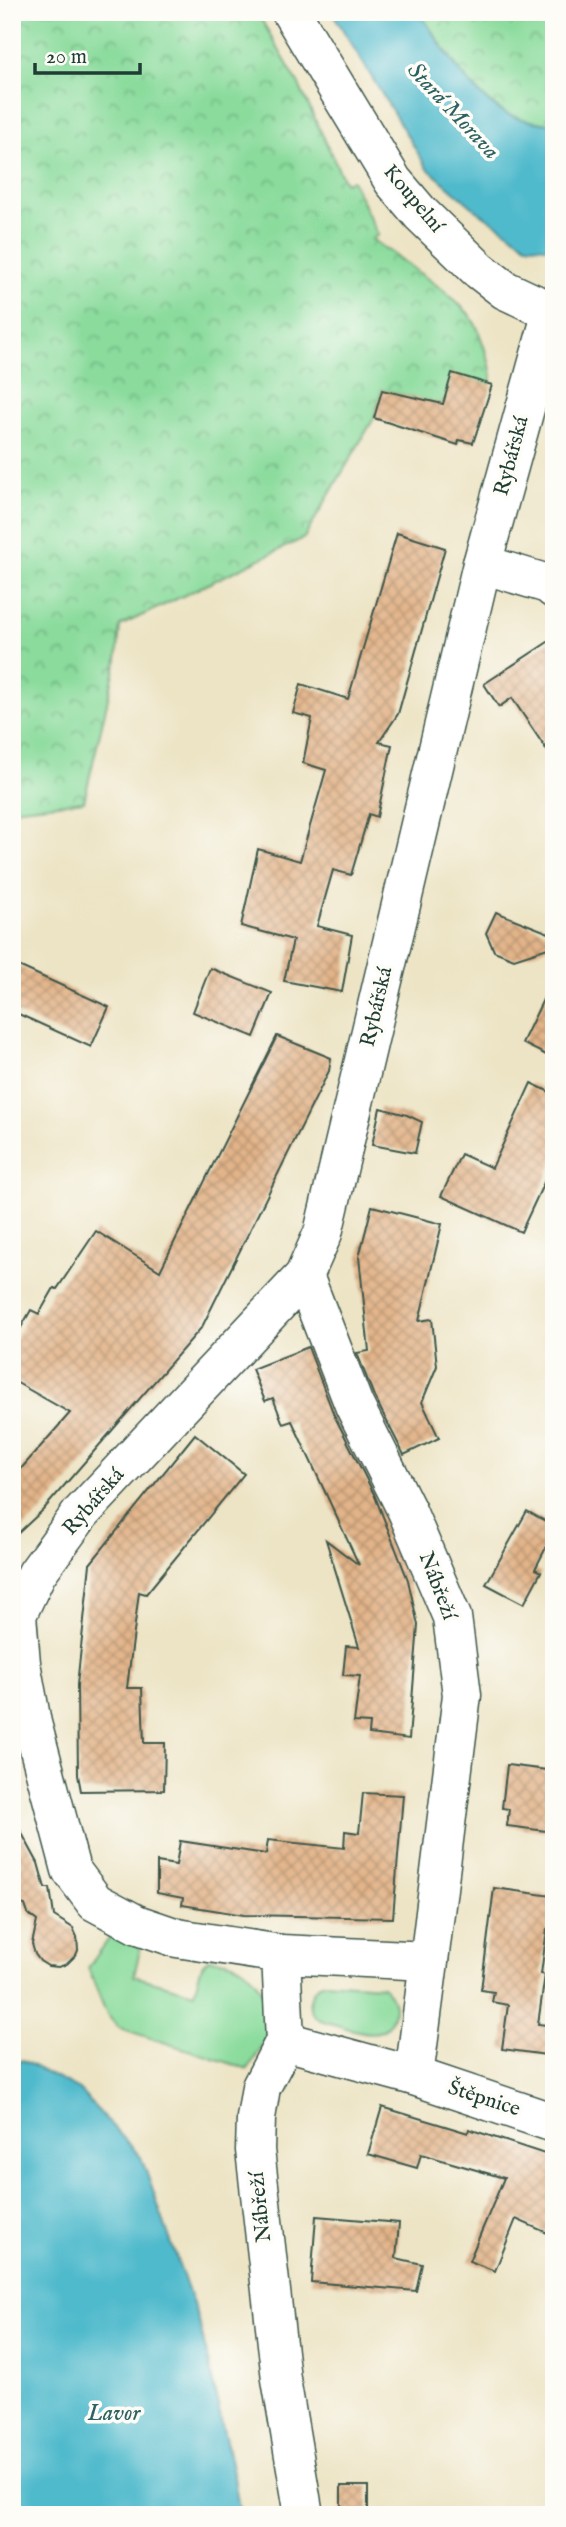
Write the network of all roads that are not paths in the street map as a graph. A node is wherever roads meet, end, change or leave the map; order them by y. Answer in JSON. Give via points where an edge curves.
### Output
{"nodes":[{"id":1,"x":291,"y":12,"type":"edge"},
{"id":2,"x":553,"y":308,"type":"edge"},
{"id":3,"x":482,"y":564,"type":"junction"},
{"id":4,"x":554,"y":589,"type":"edge"},
{"id":5,"x":304,"y":1276,"type":"junction"},
{"id":6,"x":15,"y":1616,"type":"edge"},
{"id":7,"x":281,"y":1954,"type":"junction"},
{"id":8,"x":429,"y":1961,"type":"junction"},
{"id":9,"x":285,"y":2041,"type":"junction"},
{"id":10,"x":414,"y":2076,"type":"junction"},
{"id":11,"x":554,"y":2123,"type":"edge"},
{"id":12,"x":304,"y":2515,"type":"edge"}],
"edges":[{"from":1,"to":2,"type":"street","name":"Koupelní","via":[[393,181],[421,214],[505,290]]},
{"from":2,"to":3,"type":"street","name":"Rybářská"},
{"from":3,"to":4,"type":"street"},
{"from":3,"to":5,"type":"street","name":"Rybářská","via":[[323,1233]]},
{"from":5,"to":6,"type":"street","name":"Rybářská","via":[[82,1513],[37,1573]]},
{"from":5,"to":8,"type":"street","name":"Nábřeží","via":[[354,1405],[452,1616],[462,1695]]},
{"from":6,"to":7,"type":"street","via":[[32,1723],[71,1870],[95,1902],[136,1924],[177,1937]]},
{"from":7,"to":8,"type":"street"},
{"from":7,"to":9,"type":"street"},
{"from":8,"to":10,"type":"street","name":"Nábřeží"},
{"from":9,"to":10,"type":"street"},
{"from":9,"to":12,"type":"street","name":"Nábřeží","via":[[261,2087],[255,2150],[281,2379]]},
{"from":10,"to":11,"type":"street","name":"Štěpnice"}]}
